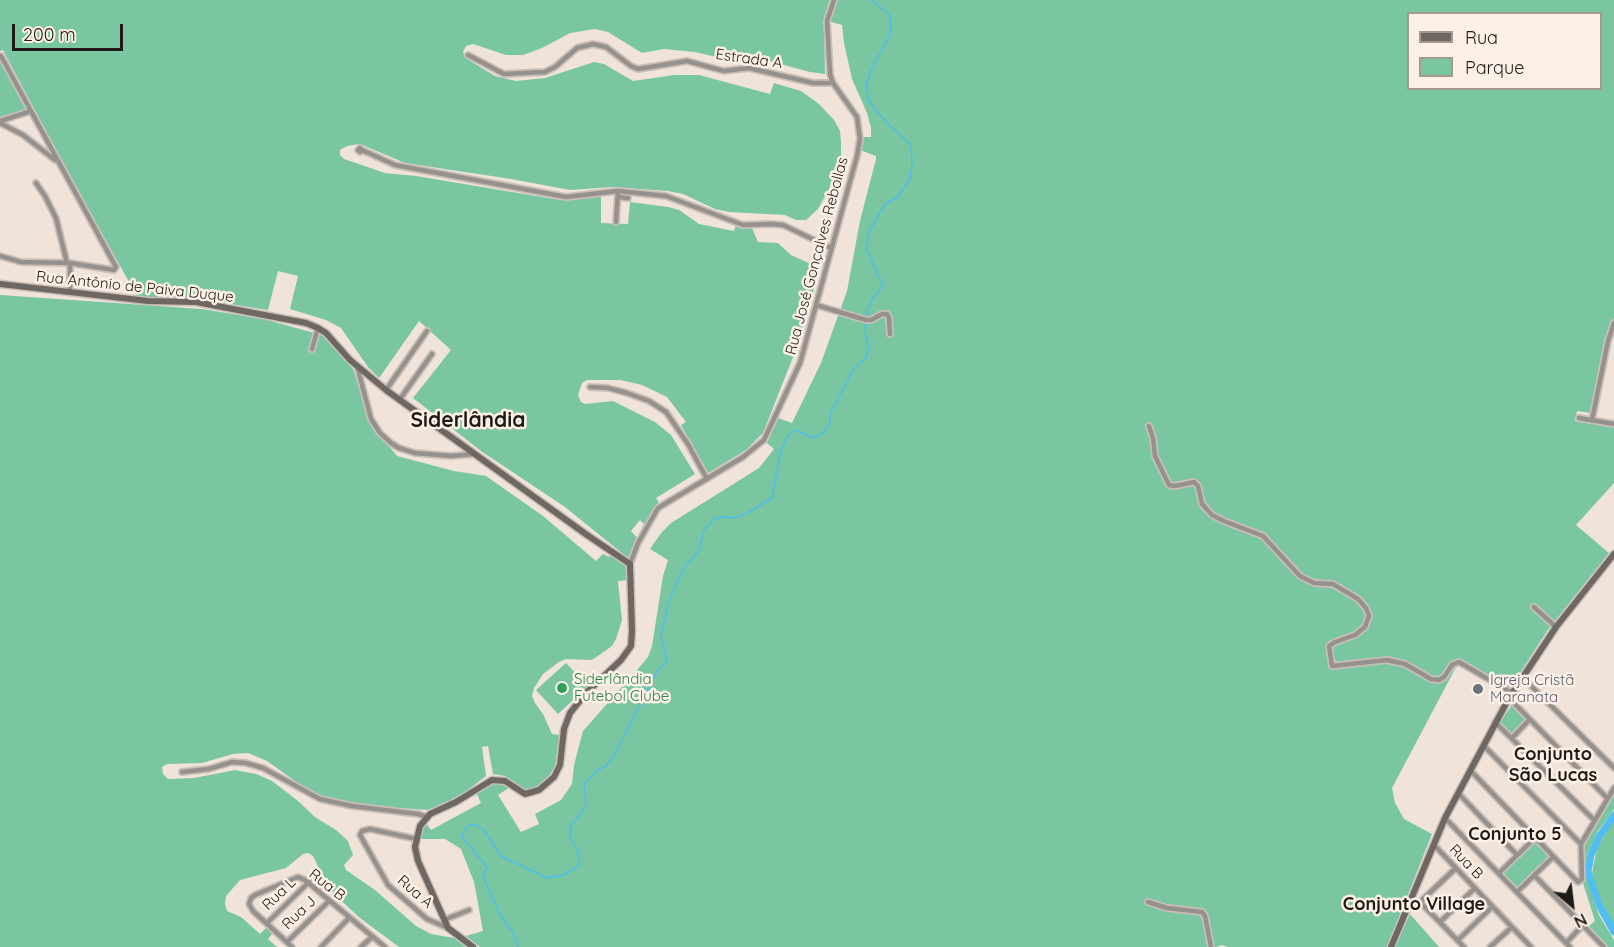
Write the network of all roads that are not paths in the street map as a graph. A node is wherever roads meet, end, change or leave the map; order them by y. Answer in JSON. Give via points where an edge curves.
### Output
{"nodes":[{"id":1,"x":834,"y":0,"type":"edge"},
{"id":2,"x":468,"y":55,"type":"dead end"},
{"id":3,"x":2,"y":56,"type":"dead end"},
{"id":4,"x":833,"y":83,"type":"junction"},
{"id":5,"x":31,"y":111,"type":"junction"},
{"id":6,"x":0,"y":122,"type":"edge"},
{"id":7,"x":362,"y":150,"type":"dead end"},
{"id":8,"x":59,"y":165,"type":"junction"},
{"id":9,"x":36,"y":183,"type":"dead end"},
{"id":10,"x":618,"y":191,"type":"junction"},
{"id":11,"x":618,"y":197,"type":"junction"},
{"id":12,"x":628,"y":198,"type":"dead end"},
{"id":13,"x":616,"y":222,"type":"dead end"},
{"id":14,"x":831,"y":248,"type":"junction"},
{"id":15,"x":0,"y":256,"type":"edge"},
{"id":16,"x":69,"y":263,"type":"junction"},
{"id":17,"x":0,"y":284,"type":"edge"},
{"id":18,"x":70,"y":292,"type":"junction"},
{"id":19,"x":816,"y":305,"type":"junction"},
{"id":20,"x":1614,"y":323,"type":"edge"},
{"id":21,"x":318,"y":328,"type":"junction"},
{"id":22,"x":427,"y":332,"type":"dead end"},
{"id":23,"x":890,"y":334,"type":"dead end"},
{"id":24,"x":312,"y":349,"type":"dead end"},
{"id":25,"x":432,"y":354,"type":"dead end"},
{"id":26,"x":357,"y":366,"type":"junction"},
{"id":27,"x":590,"y":387,"type":"dead end"},
{"id":28,"x":386,"y":390,"type":"junction"},
{"id":29,"x":400,"y":399,"type":"junction"},
{"id":30,"x":1579,"y":418,"type":"dead end"},
{"id":31,"x":1592,"y":420,"type":"junction"},
{"id":32,"x":1614,"y":424,"type":"edge"},
{"id":33,"x":1149,"y":426,"type":"dead end"},
{"id":34,"x":476,"y":453,"type":"junction"},
{"id":35,"x":707,"y":479,"type":"junction"},
{"id":36,"x":1614,"y":554,"type":"edge"},
{"id":37,"x":630,"y":564,"type":"junction"},
{"id":38,"x":1534,"y":607,"type":"dead end"},
{"id":39,"x":1556,"y":627,"type":"junction"},
{"id":40,"x":1522,"y":677,"type":"junction"},
{"id":41,"x":1510,"y":696,"type":"junction"},
{"id":42,"x":1529,"y":720,"type":"junction"},
{"id":43,"x":1495,"y":722,"type":"junction"},
{"id":44,"x":1512,"y":738,"type":"junction"},
{"id":45,"x":1483,"y":744,"type":"junction"},
{"id":46,"x":1614,"y":768,"type":"edge"},
{"id":47,"x":1469,"y":770,"type":"junction"},
{"id":48,"x":182,"y":772,"type":"dead end"},
{"id":49,"x":1614,"y":788,"type":"edge"},
{"id":50,"x":1458,"y":793,"type":"junction"},
{"id":51,"x":1608,"y":798,"type":"junction"},
{"id":52,"x":427,"y":817,"type":"junction"},
{"id":53,"x":1445,"y":818,"type":"junction"},
{"id":54,"x":1594,"y":820,"type":"junction"},
{"id":55,"x":404,"y":836,"type":"junction"},
{"id":56,"x":1536,"y":838,"type":"junction"},
{"id":57,"x":416,"y":839,"type":"junction"},
{"id":58,"x":1581,"y":843,"type":"junction"},
{"id":59,"x":1434,"y":845,"type":"junction"},
{"id":60,"x":416,"y":855,"type":"junction"},
{"id":61,"x":1517,"y":855,"type":"junction"},
{"id":62,"x":1553,"y":857,"type":"junction"},
{"id":63,"x":1456,"y":868,"type":"junction"},
{"id":64,"x":1499,"y":873,"type":"junction"},
{"id":65,"x":1534,"y":875,"type":"junction"},
{"id":66,"x":309,"y":882,"type":"junction"},
{"id":67,"x":1475,"y":888,"type":"junction"},
{"id":68,"x":1414,"y":892,"type":"junction"},
{"id":69,"x":1516,"y":892,"type":"junction"},
{"id":70,"x":329,"y":901,"type":"junction"},
{"id":71,"x":1148,"y":902,"type":"dead end"},
{"id":72,"x":1419,"y":902,"type":"junction"},
{"id":73,"x":1410,"y":904,"type":"junction"},
{"id":74,"x":1492,"y":907,"type":"junction"},
{"id":75,"x":470,"y":910,"type":"dead end"},
{"id":76,"x":443,"y":917,"type":"junction"},
{"id":77,"x":349,"y":918,"type":"junction"},
{"id":78,"x":433,"y":921,"type":"junction"},
{"id":79,"x":1440,"y":922,"type":"junction"},
{"id":80,"x":267,"y":923,"type":"junction"},
{"id":81,"x":1583,"y":925,"type":"junction"},
{"id":82,"x":1512,"y":927,"type":"junction"},
{"id":83,"x":448,"y":928,"type":"junction"},
{"id":84,"x":372,"y":937,"type":"junction"},
{"id":85,"x":1458,"y":940,"type":"junction"},
{"id":86,"x":287,"y":942,"type":"junction"},
{"id":87,"x":1568,"y":945,"type":"edge"},
{"id":88,"x":1529,"y":946,"type":"edge"},
{"id":89,"x":292,"y":947,"type":"edge"},
{"id":90,"x":321,"y":947,"type":"edge"},
{"id":91,"x":361,"y":947,"type":"edge"},
{"id":92,"x":385,"y":947,"type":"edge"},
{"id":93,"x":473,"y":947,"type":"edge"},
{"id":94,"x":1211,"y":947,"type":"edge"},
{"id":95,"x":1390,"y":947,"type":"edge"},
{"id":96,"x":1464,"y":947,"type":"edge"},
{"id":97,"x":1490,"y":947,"type":"edge"},
{"id":98,"x":1604,"y":947,"type":"edge"}],
"edges":[{"from":1,"to":4,"type":"street","name":"Rua José Gonçalves Rebollas","via":[[827,21]]},
{"from":2,"to":4,"type":"street","name":"Estrada A","via":[[504,74],[544,72],[577,48],[593,44],[606,47],[638,69],[687,61],[724,70],[749,68],[813,83]]},
{"from":3,"to":5,"type":"street"},
{"from":4,"to":14,"type":"street","name":"Rua José Gonçalves Rebollas","via":[[855,113],[860,134]]},
{"from":5,"to":6,"type":"street"},
{"from":5,"to":8,"type":"street"},
{"from":6,"to":8,"type":"street","via":[[31,140]]},
{"from":7,"to":10,"type":"street","via":[[395,165],[559,196]]},
{"from":8,"to":16,"type":"street","via":[[116,269]]},
{"from":9,"to":16,"type":"street","via":[[56,218]]},
{"from":10,"to":11,"type":"street"},
{"from":10,"to":14,"type":"street","via":[[675,198],[743,225],[783,225]]},
{"from":11,"to":12,"type":"street"},
{"from":11,"to":13,"type":"street"},
{"from":14,"to":19,"type":"street","name":"Rua José Gonçalves Rebollas"},
{"from":15,"to":16,"type":"street","via":[[24,262]]},
{"from":16,"to":18,"type":"street"},
{"from":17,"to":18,"type":"street","name":"Rua Antônio de Paiva Duque"},
{"from":18,"to":21,"type":"street","name":"Rua Antônio de Paiva Duque","via":[[148,302],[203,303]]},
{"from":19,"to":23,"type":"street","via":[[866,320],[887,314]]},
{"from":19,"to":35,"type":"street","name":"Rua José Gonçalves Rebollas","via":[[800,363],[764,440]]},
{"from":20,"to":31,"type":"street"},
{"from":21,"to":24,"type":"street"},
{"from":21,"to":26,"type":"street","name":"Rua Antônio de Paiva Duque"},
{"from":22,"to":28,"type":"street"},
{"from":25,"to":29,"type":"street"},
{"from":26,"to":28,"type":"street","name":"Rua Antônio de Paiva Duque"},
{"from":26,"to":34,"type":"street","via":[[371,419],[395,446],[415,453],[448,456]]},
{"from":27,"to":35,"type":"street","via":[[627,393],[666,412]]},
{"from":28,"to":29,"type":"street","name":"Rua Antônio de Paiva Duque"},
{"from":29,"to":34,"type":"street","name":"Rua Antônio de Paiva Duque"},
{"from":30,"to":31,"type":"street"},
{"from":31,"to":32,"type":"street"},
{"from":33,"to":41,"type":"street","via":[[1155,456],[1169,485],[1194,482],[1202,504],[1212,515],[1263,536],[1300,576],[1314,583],[1333,584],[1366,608],[1369,616],[1365,627],[1329,646],[1332,666],[1387,660],[1405,664],[1435,681],[1459,662]]},
{"from":34,"to":37,"type":"street","name":"Rua Antônio de Paiva Duque"},
{"from":35,"to":37,"type":"street","name":"Rua José Gonçalves Rebollas","via":[[655,511]]},
{"from":36,"to":39,"type":"street"},
{"from":37,"to":52,"type":"street","name":"Rua José Gonçalves Rebollas","via":[[631,646],[570,713],[554,777],[539,790],[525,794],[495,779]]},
{"from":38,"to":39,"type":"street"},
{"from":39,"to":40,"type":"street"},
{"from":40,"to":41,"type":"street"},
{"from":40,"to":46,"type":"street"},
{"from":41,"to":42,"type":"street"},
{"from":41,"to":43,"type":"street"},
{"from":42,"to":44,"type":"street"},
{"from":42,"to":51,"type":"street"},
{"from":43,"to":44,"type":"street"},
{"from":43,"to":45,"type":"street"},
{"from":44,"to":54,"type":"street"},
{"from":45,"to":47,"type":"street"},
{"from":45,"to":58,"type":"street"},
{"from":47,"to":50,"type":"street"},
{"from":47,"to":56,"type":"street"},
{"from":48,"to":52,"type":"street","via":[[246,763],[264,768],[320,799]]},
{"from":49,"to":51,"type":"street"},
{"from":50,"to":53,"type":"street"},
{"from":50,"to":61,"type":"street"},
{"from":51,"to":54,"type":"street"},
{"from":52,"to":57,"type":"street"},
{"from":53,"to":59,"type":"street"},
{"from":53,"to":64,"type":"street"},
{"from":54,"to":58,"type":"street"},
{"from":55,"to":57,"type":"street"},
{"from":55,"to":60,"type":"street"},
{"from":55,"to":78,"type":"street","name":"Rua A","via":[[370,829],[361,832],[361,840],[388,885]]},
{"from":56,"to":61,"type":"street"},
{"from":56,"to":62,"type":"street"},
{"from":57,"to":60,"type":"street"},
{"from":58,"to":62,"type":"street","via":[[1582,880],[1577,881]]},
{"from":59,"to":63,"type":"street","name":"Rua B"},
{"from":59,"to":68,"type":"street"},
{"from":60,"to":76,"type":"street"},
{"from":61,"to":64,"type":"street"},
{"from":62,"to":65,"type":"street"},
{"from":63,"to":67,"type":"street","name":"Rua B"},
{"from":63,"to":72,"type":"street"},
{"from":64,"to":69,"type":"street"},
{"from":65,"to":69,"type":"street"},
{"from":65,"to":81,"type":"street"},
{"from":66,"to":70,"type":"street","name":"Rua B"},
{"from":66,"to":80,"type":"street","name":"Rua L"},
{"from":66,"to":80,"type":"street","name":"Rua B","via":[[294,878],[255,895],[249,902],[252,910]]},
{"from":67,"to":74,"type":"street","name":"Rua B"},
{"from":67,"to":79,"type":"street"},
{"from":68,"to":72,"type":"street"},
{"from":68,"to":73,"type":"street"},
{"from":69,"to":87,"type":"street"},
{"from":70,"to":77,"type":"street","name":"Rua B"},
{"from":70,"to":86,"type":"street","name":"Rua J"},
{"from":71,"to":94,"type":"street","via":[[1202,912]]},
{"from":72,"to":73,"type":"street"},
{"from":72,"to":79,"type":"street"},
{"from":73,"to":95,"type":"street"},
{"from":74,"to":82,"type":"street","name":"Rua B"},
{"from":74,"to":85,"type":"street"},
{"from":75,"to":76,"type":"street"},
{"from":76,"to":78,"type":"street"},
{"from":76,"to":83,"type":"street"},
{"from":77,"to":84,"type":"street","name":"Rua B"},
{"from":77,"to":90,"type":"street"},
{"from":78,"to":83,"type":"street","name":"Rua A"},
{"from":79,"to":85,"type":"street"},
{"from":80,"to":86,"type":"street"},
{"from":81,"to":87,"type":"street"},
{"from":81,"to":98,"type":"street"},
{"from":82,"to":88,"type":"street","name":"Rua B"},
{"from":82,"to":97,"type":"street"},
{"from":83,"to":93,"type":"street"},
{"from":84,"to":91,"type":"street"},
{"from":84,"to":92,"type":"street","name":"Rua B"},
{"from":85,"to":96,"type":"street"},
{"from":86,"to":89,"type":"street"}]}
